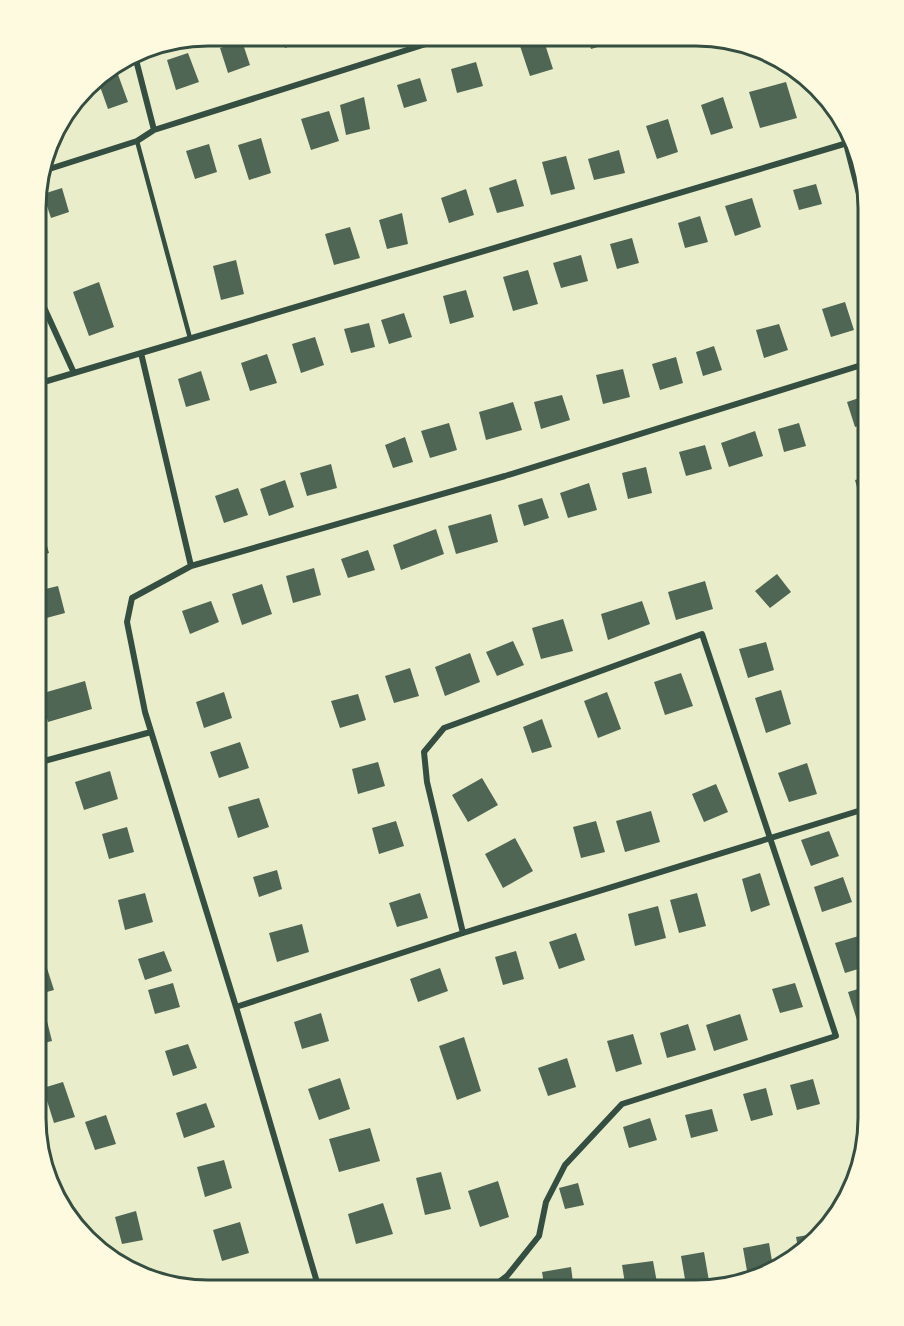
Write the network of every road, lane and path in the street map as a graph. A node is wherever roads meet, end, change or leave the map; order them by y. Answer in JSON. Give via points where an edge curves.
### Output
{"nodes":[{"id":1,"x":420,"y":46,"type":"edge"},
{"id":2,"x":137,"y":64,"type":"edge"},
{"id":3,"x":154,"y":130,"type":"junction"},
{"id":4,"x":137,"y":141,"type":"junction"},
{"id":5,"x":844,"y":144,"type":"edge"},
{"id":6,"x":848,"y":153,"type":"edge"},
{"id":7,"x":52,"y":168,"type":"edge"},
{"id":8,"x":854,"y":178,"type":"edge"},
{"id":9,"x":46,"y":312,"type":"edge"},
{"id":10,"x":190,"y":338,"type":"junction"},
{"id":11,"x":141,"y":353,"type":"junction"},
{"id":12,"x":858,"y":366,"type":"edge"},
{"id":13,"x":74,"y":373,"type":"junction"},
{"id":14,"x":46,"y":381,"type":"edge"},
{"id":15,"x":191,"y":566,"type":"junction"},
{"id":16,"x":151,"y":732,"type":"junction"},
{"id":17,"x":46,"y":761,"type":"edge"},
{"id":18,"x":857,"y":811,"type":"edge"},
{"id":19,"x":772,"y":838,"type":"junction"},
{"id":20,"x":463,"y":933,"type":"junction"},
{"id":21,"x":236,"y":1007,"type":"junction"},
{"id":22,"x":316,"y":1280,"type":"edge"},
{"id":23,"x":502,"y":1280,"type":"edge"}],
"edges":[{"from":1,"to":3,"type":"street"},
{"from":2,"to":3,"type":"street"},
{"from":3,"to":4,"type":"street"},
{"from":4,"to":7,"type":"street"},
{"from":4,"to":10,"type":"lane"},
{"from":5,"to":10,"type":"street"},
{"from":6,"to":8,"type":"street"},
{"from":9,"to":13,"type":"street"},
{"from":10,"to":11,"type":"street"},
{"from":11,"to":13,"type":"street"},
{"from":11,"to":15,"type":"street"},
{"from":12,"to":15,"type":"street","via":[[505,476]]},
{"from":13,"to":14,"type":"street"},
{"from":15,"to":16,"type":"street","via":[[132,598],[127,622]]},
{"from":16,"to":17,"type":"street"},
{"from":16,"to":21,"type":"street"},
{"from":18,"to":19,"type":"street"},
{"from":19,"to":20,"type":"street"},
{"from":19,"to":20,"type":"street","via":[[702,634],[444,728],[424,752],[427,782]]},
{"from":19,"to":23,"type":"street","via":[[836,1036],[622,1104],[565,1165],[546,1202],[539,1236]]},
{"from":20,"to":21,"type":"street"},
{"from":21,"to":22,"type":"street"}]}
